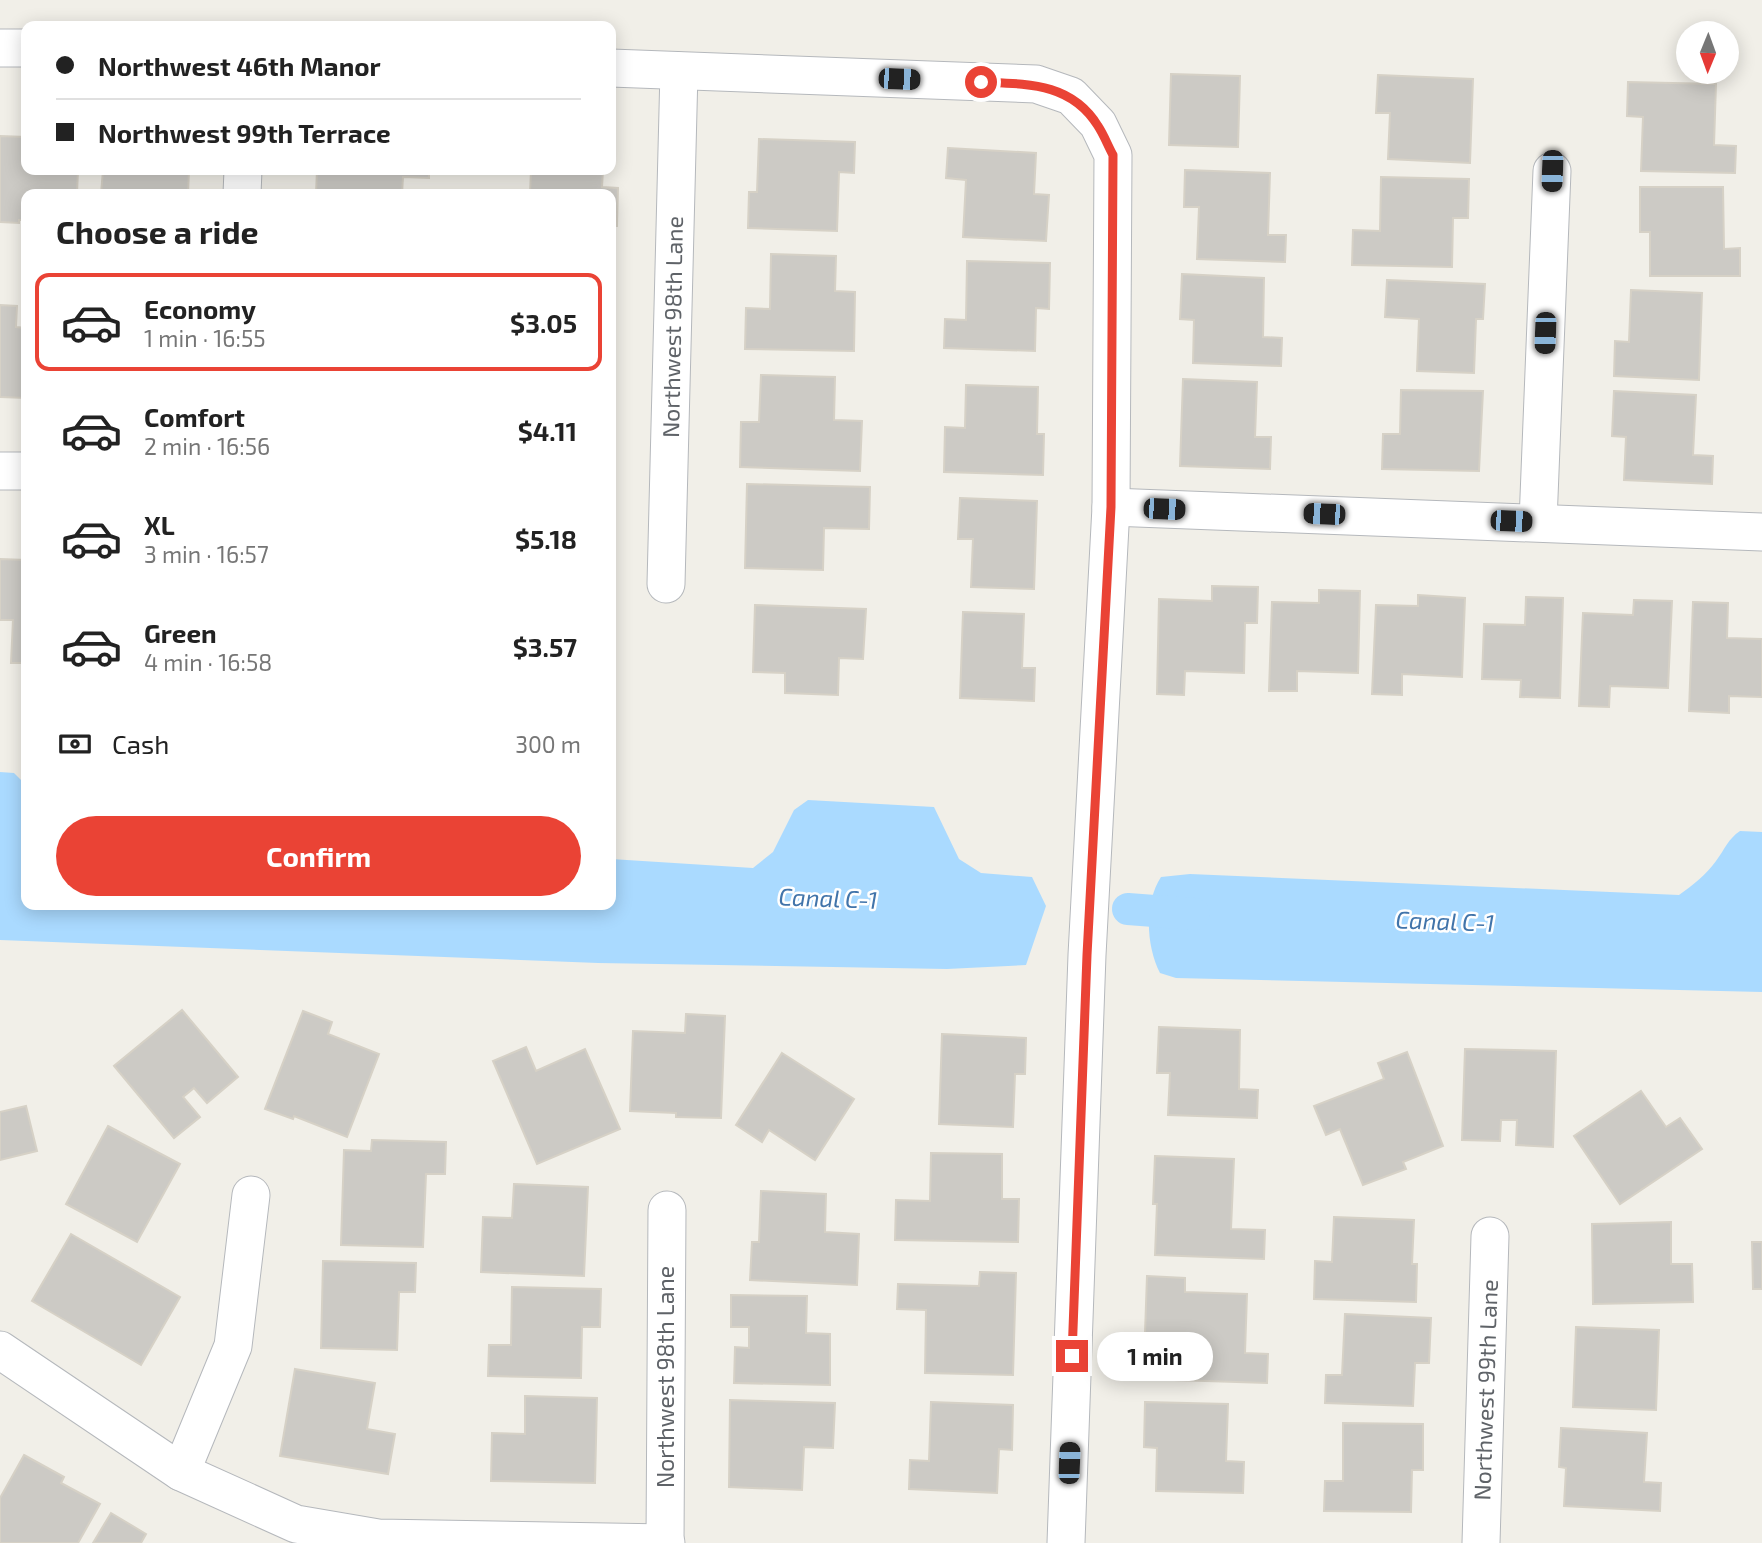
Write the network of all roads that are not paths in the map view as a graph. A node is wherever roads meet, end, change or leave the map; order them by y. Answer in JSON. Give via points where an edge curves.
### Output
{"nodes":[{"id":1,"x":0,"y":48,"type":"edge"},
{"id":2,"x":21,"y":48,"type":"edge"},
{"id":3,"x":616,"y":68,"type":"edge"},
{"id":4,"x":679,"y":71,"type":"junction"},
{"id":5,"x":1552,"y":171,"type":"dead end"},
{"id":6,"x":0,"y":471,"type":"edge"},
{"id":7,"x":21,"y":471,"type":"edge"},
{"id":8,"x":1111,"y":507,"type":"junction"},
{"id":9,"x":1538,"y":522,"type":"junction"},
{"id":10,"x":1762,"y":532,"type":"edge"},
{"id":11,"x":666,"y":584,"type":"dead end"},
{"id":12,"x":251,"y":1195,"type":"dead end"},
{"id":13,"x":667,"y":1210,"type":"dead end"},
{"id":14,"x":1490,"y":1236,"type":"dead end"},
{"id":15,"x":0,"y":1350,"type":"edge"},
{"id":16,"x":181,"y":1472,"type":"junction"},
{"id":17,"x":665,"y":1543,"type":"edge"},
{"id":18,"x":1066,"y":1543,"type":"edge"},
{"id":19,"x":1481,"y":1543,"type":"edge"}],
"edges":[{"from":1,"to":2,"type":"street"},
{"from":3,"to":4,"type":"street"},
{"from":4,"to":8,"type":"street","via":[[1036,84],[1071,96],[1098,124],[1113,155]]},
{"from":4,"to":11,"type":"street","name":"Northwest 98th Lane"},
{"from":5,"to":9,"type":"street"},
{"from":6,"to":7,"type":"street"},
{"from":8,"to":9,"type":"street"},
{"from":8,"to":18,"type":"street","via":[[1087,955]]},
{"from":9,"to":10,"type":"street"},
{"from":12,"to":16,"type":"street","via":[[233,1346]]},
{"from":13,"to":17,"type":"street","name":"Northwest 98th Lane"},
{"from":14,"to":19,"type":"street","name":"Northwest 99th Lane"},
{"from":15,"to":16,"type":"street"},
{"from":16,"to":17,"type":"street","via":[[296,1524],[378,1538]]}]}
